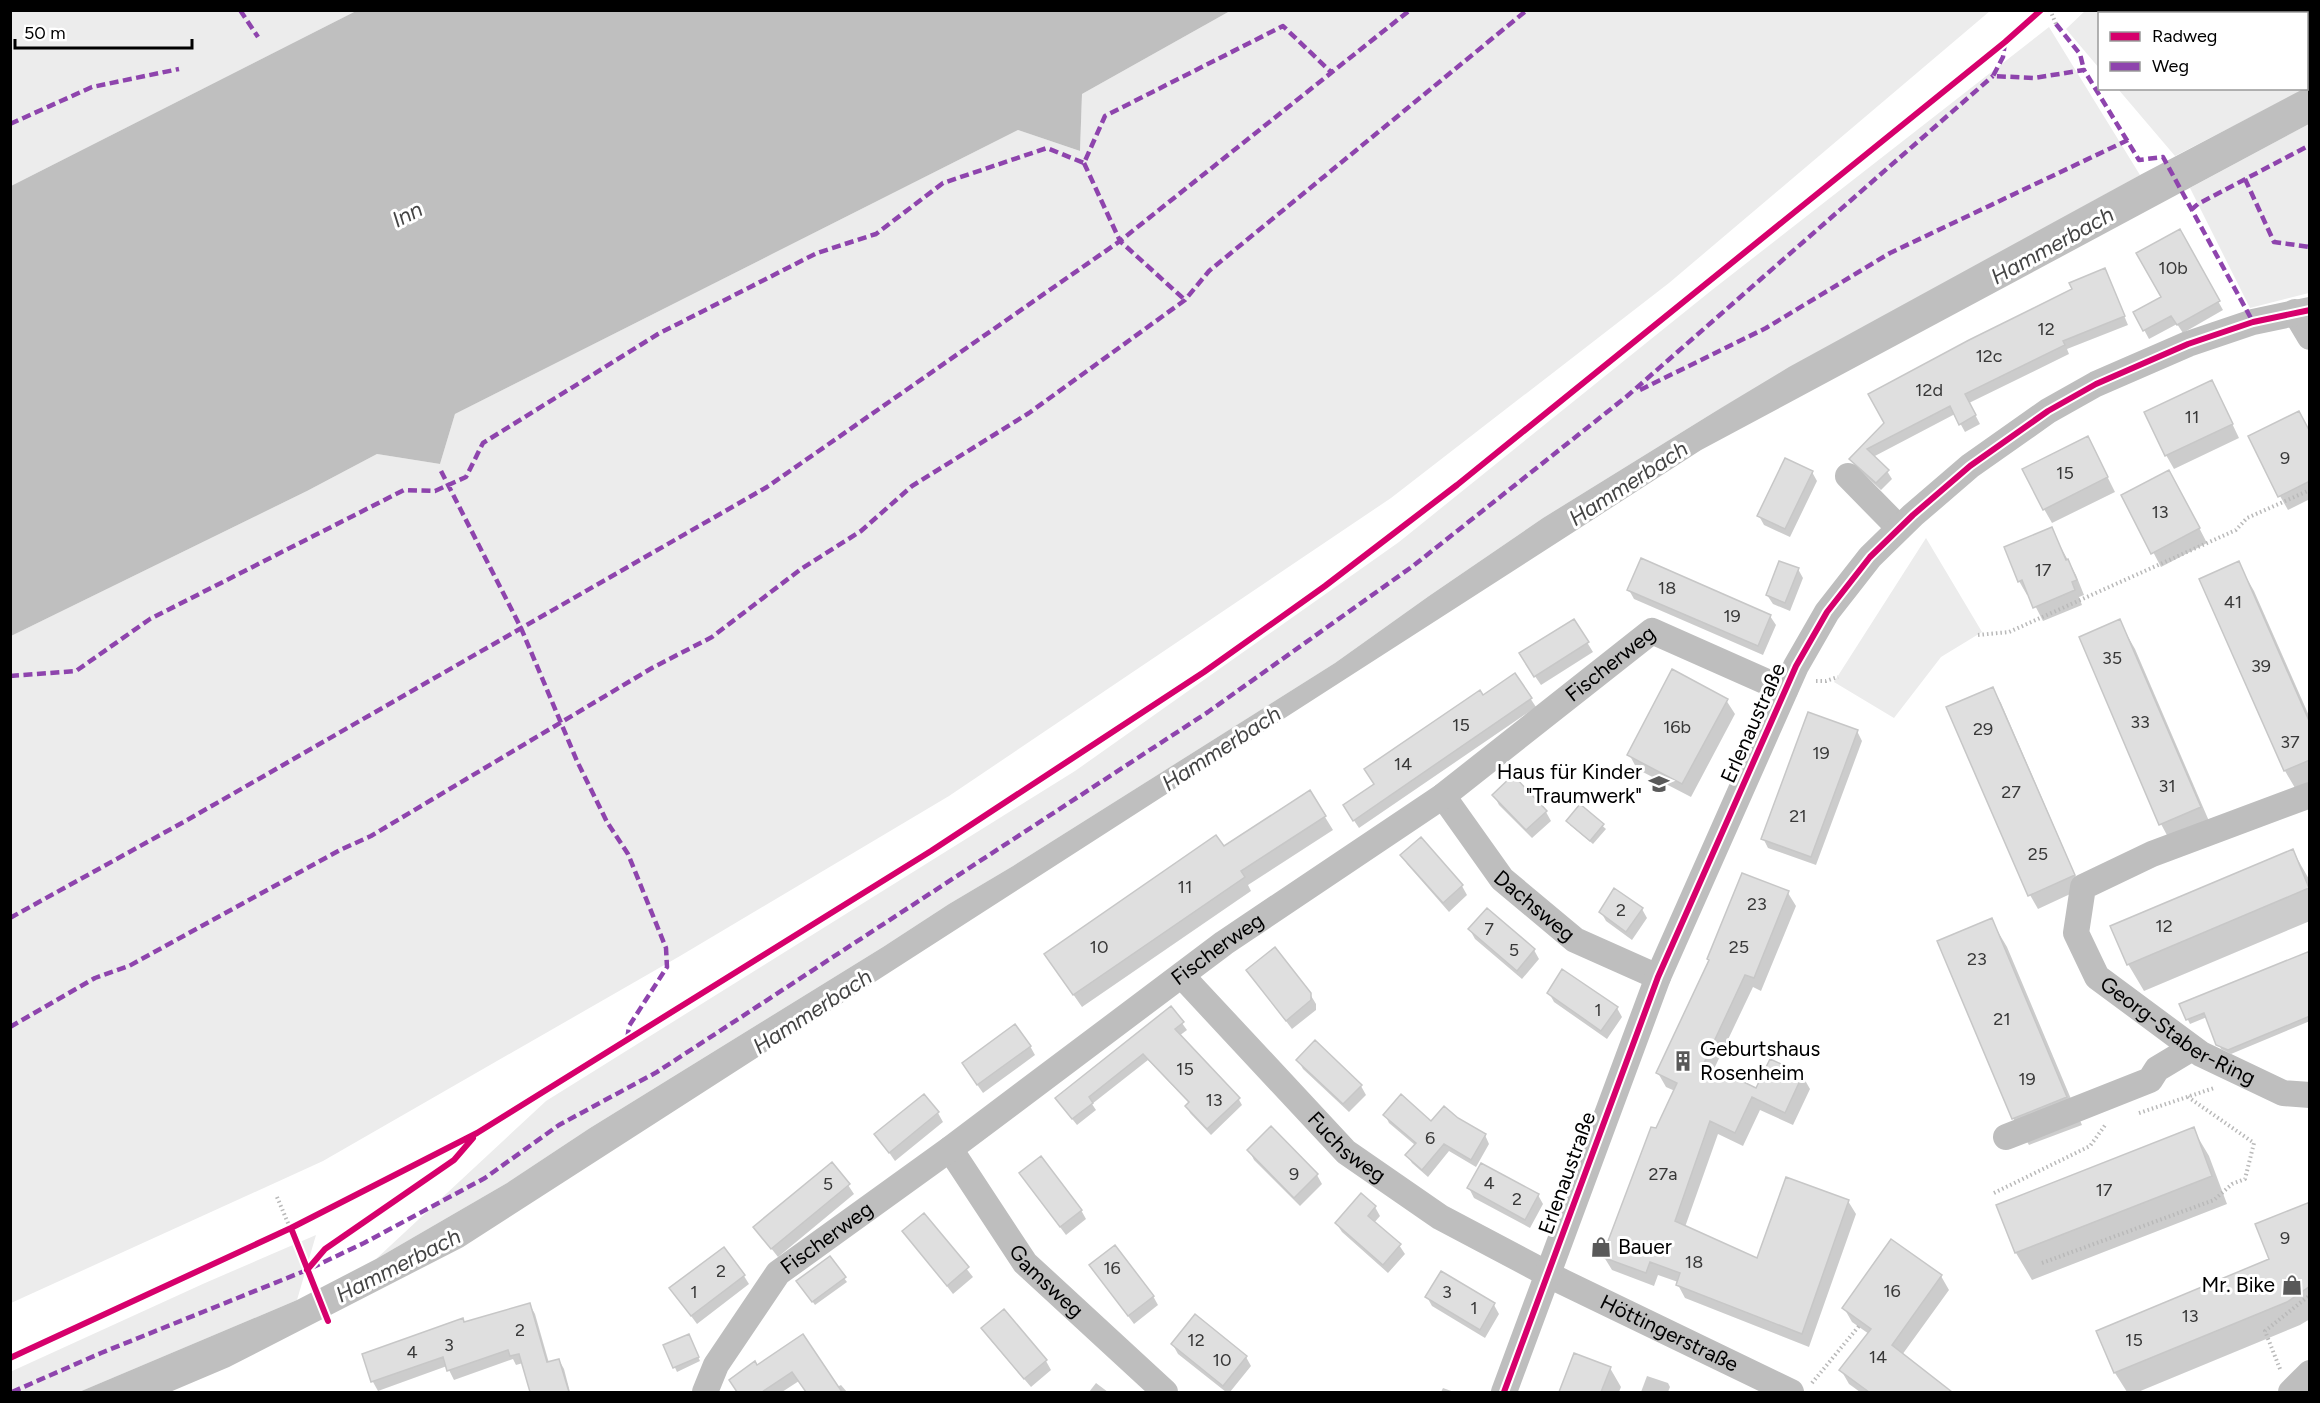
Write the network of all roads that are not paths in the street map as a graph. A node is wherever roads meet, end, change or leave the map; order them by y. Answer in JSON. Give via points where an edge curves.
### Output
{"nodes":[{"id":1,"x":2302,"y":311,"type":"edge"},
{"id":2,"x":2310,"y":337,"type":"edge"},
{"id":3,"x":1848,"y":476,"type":"dead end"},
{"id":4,"x":1899,"y":528,"type":"junction"},
{"id":5,"x":1785,"y":690,"type":"junction"},
{"id":6,"x":2310,"y":795,"type":"edge"},
{"id":7,"x":1443,"y":796,"type":"junction"},
{"id":8,"x":1182,"y":976,"type":"junction"},
{"id":9,"x":1658,"y":977,"type":"junction"},
{"id":10,"x":2192,"y":1048,"type":"junction"},
{"id":11,"x":2310,"y":1095,"type":"edge"},
{"id":12,"x":2006,"y":1137,"type":"dead end"},
{"id":13,"x":950,"y":1149,"type":"junction"},
{"id":14,"x":1547,"y":1273,"type":"junction"},
{"id":15,"x":2310,"y":1373,"type":"edge"},
{"id":16,"x":2286,"y":1382,"type":"edge"},
{"id":17,"x":1801,"y":1388,"type":"edge"},
{"id":18,"x":705,"y":1392,"type":"edge"},
{"id":19,"x":1166,"y":1392,"type":"edge"},
{"id":20,"x":1504,"y":1392,"type":"edge"}],
"edges":[{"from":1,"to":2,"type":"street"},
{"from":1,"to":4,"type":"street","name":"Erlenaustraße","via":[[2253,322],[2188,344],[2096,384],[2000,443]]},
{"from":3,"to":4,"type":"street"},
{"from":4,"to":5,"type":"street","name":"Erlenaustraße","via":[[1870,557],[1827,612]]},
{"from":5,"to":7,"type":"street","name":"Fischerweg","via":[[1652,631]]},
{"from":5,"to":9,"type":"street","name":"Erlenaustraße"},
{"from":6,"to":10,"type":"street","name":"Georg-Staber-Ring","via":[[2152,854],[2083,887],[2076,933],[2097,977]]},
{"from":7,"to":8,"type":"street","name":"Fischerweg","via":[[1224,943]]},
{"from":7,"to":9,"type":"street","name":"Dachsweg","via":[[1502,879],[1575,940]]},
{"from":8,"to":13,"type":"street","name":"Fischerweg"},
{"from":8,"to":14,"type":"street","name":"Fuchsweg","via":[[1346,1152],[1440,1217]]},
{"from":9,"to":14,"type":"street","name":"Erlenaustraße"},
{"from":10,"to":11,"type":"street","name":"Georg-Staber-Ring","via":[[2283,1093]]},
{"from":10,"to":12,"type":"street","via":[[2157,1069],[2150,1080]]},
{"from":13,"to":18,"type":"street","name":"Fischerweg","via":[[778,1273],[716,1365]]},
{"from":13,"to":19,"type":"street","name":"Gamsweg","via":[[1025,1263]]},
{"from":14,"to":17,"type":"street","name":"Höttingerstraße"},
{"from":14,"to":20,"type":"street","name":"Erlenaustraße"},
{"from":15,"to":16,"type":"street"}]}
